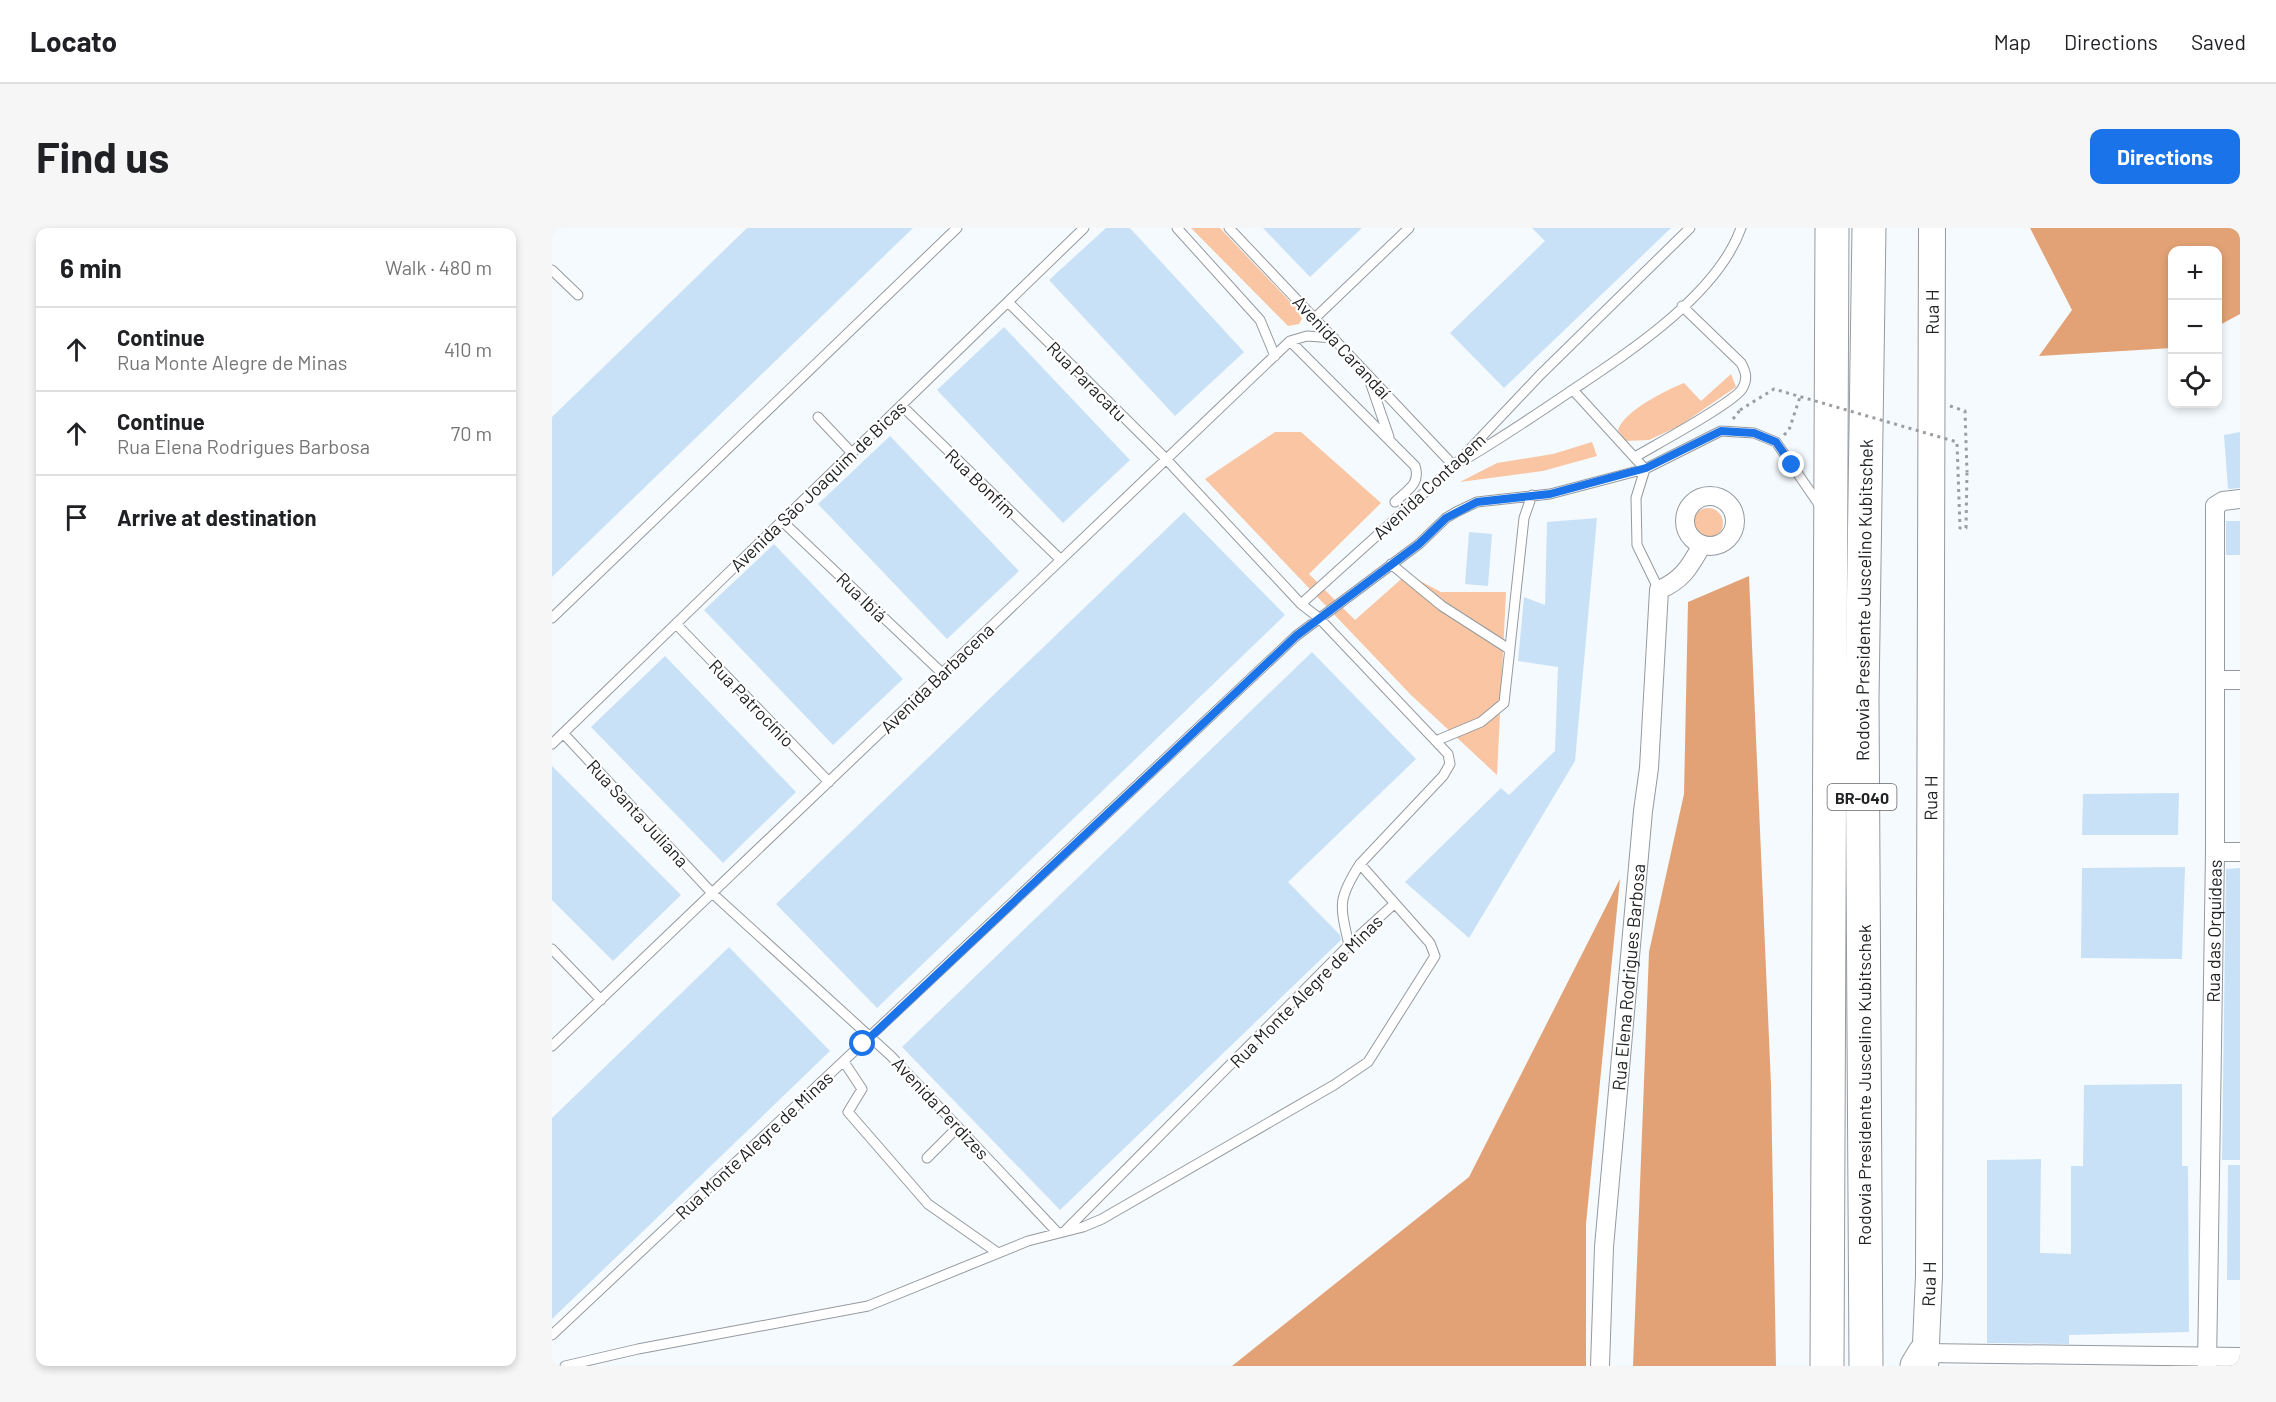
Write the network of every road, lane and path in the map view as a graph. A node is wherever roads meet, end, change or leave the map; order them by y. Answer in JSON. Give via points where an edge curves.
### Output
{"nodes":[{"id":1,"x":957,"y":228,"type":"edge"},
{"id":2,"x":1084,"y":228,"type":"edge"},
{"id":3,"x":1177,"y":228,"type":"edge"},
{"id":4,"x":1229,"y":228,"type":"edge"},
{"id":5,"x":1409,"y":228,"type":"edge"},
{"id":6,"x":1690,"y":228,"type":"edge"},
{"id":7,"x":1741,"y":228,"type":"edge"},
{"id":8,"x":1832,"y":228,"type":"edge"},
{"id":9,"x":1869,"y":228,"type":"edge"},
{"id":10,"x":1932,"y":228,"type":"edge"},
{"id":11,"x":552,"y":270,"type":"edge"},
{"id":12,"x":578,"y":295,"type":"dead end"},
{"id":13,"x":1008,"y":302,"type":"junction"},
{"id":14,"x":1682,"y":306,"type":"junction"},
{"id":15,"x":1315,"y":318,"type":"junction"},
{"id":16,"x":1334,"y":338,"type":"junction"},
{"id":17,"x":1290,"y":341,"type":"junction"},
{"id":18,"x":1275,"y":356,"type":"junction"},
{"id":19,"x":1368,"y":374,"type":"junction"},
{"id":20,"x":1573,"y":390,"type":"junction"},
{"id":21,"x":1800,"y":396,"type":"junction"},
{"id":22,"x":1932,"y":400,"type":"junction"},
{"id":23,"x":901,"y":405,"type":"junction"},
{"id":24,"x":1740,"y":410,"type":"dead end"},
{"id":25,"x":818,"y":417,"type":"dead end"},
{"id":26,"x":1789,"y":430,"type":"dead end"},
{"id":27,"x":1391,"y":442,"type":"junction"},
{"id":28,"x":852,"y":453,"type":"junction"},
{"id":29,"x":1635,"y":457,"type":"junction"},
{"id":30,"x":1166,"y":459,"type":"junction"},
{"id":31,"x":1454,"y":466,"type":"junction"},
{"id":32,"x":1646,"y":468,"type":"junction"},
{"id":33,"x":1532,"y":495,"type":"junction"},
{"id":34,"x":2240,"y":499,"type":"edge"},
{"id":35,"x":1395,"y":502,"type":"dead end"},
{"id":36,"x":782,"y":521,"type":"junction"},
{"id":37,"x":1830,"y":521,"type":"junction"},
{"id":38,"x":1702,"y":545,"type":"dead end"},
{"id":39,"x":1061,"y":560,"type":"junction"},
{"id":40,"x":1391,"y":564,"type":"junction"},
{"id":41,"x":1659,"y":590,"type":"junction"},
{"id":42,"x":1301,"y":604,"type":"junction"},
{"id":43,"x":552,"y":618,"type":"edge"},
{"id":44,"x":1319,"y":618,"type":"junction"},
{"id":45,"x":676,"y":624,"type":"junction"},
{"id":46,"x":1509,"y":649,"type":"junction"},
{"id":47,"x":942,"y":673,"type":"junction"},
{"id":48,"x":2215,"y":680,"type":"junction"},
{"id":49,"x":2240,"y":680,"type":"edge"},
{"id":50,"x":563,"y":733,"type":"junction"},
{"id":51,"x":1438,"y":740,"type":"junction"},
{"id":52,"x":552,"y":744,"type":"edge"},
{"id":53,"x":829,"y":782,"type":"junction"},
{"id":54,"x":2216,"y":852,"type":"junction"},
{"id":55,"x":2240,"y":852,"type":"edge"},
{"id":56,"x":1360,"y":864,"type":"junction"},
{"id":57,"x":712,"y":893,"type":"junction"},
{"id":58,"x":1394,"y":904,"type":"junction"},
{"id":59,"x":1350,"y":945,"type":"junction"},
{"id":60,"x":552,"y":949,"type":"edge"},
{"id":61,"x":601,"y":1000,"type":"junction"},
{"id":62,"x":870,"y":1037,"type":"junction"},
{"id":63,"x":552,"y":1046,"type":"edge"},
{"id":64,"x":844,"y":1062,"type":"junction"},
{"id":65,"x":958,"y":1127,"type":"junction"},
{"id":66,"x":927,"y":1158,"type":"dead end"},
{"id":67,"x":1061,"y":1232,"type":"junction"},
{"id":68,"x":998,"y":1253,"type":"junction"},
{"id":69,"x":552,"y":1335,"type":"edge"},
{"id":70,"x":2240,"y":1357,"type":"edge"},
{"id":71,"x":2207,"y":1361,"type":"edge"},
{"id":72,"x":1922,"y":1362,"type":"edge"},
{"id":73,"x":565,"y":1366,"type":"edge"},
{"id":74,"x":1600,"y":1366,"type":"edge"},
{"id":75,"x":1827,"y":1366,"type":"edge"},
{"id":76,"x":1866,"y":1366,"type":"edge"}],
"edges":[{"from":1,"to":43,"type":"lane"},
{"from":2,"to":13,"type":"lane","name":"Avenida São Joaquim de Bicas"},
{"from":3,"to":18,"type":"lane","via":[[1260,320]]},
{"from":4,"to":15,"type":"lane","name":"Avenida Carandaí"},
{"from":5,"to":15,"type":"lane"},
{"from":6,"to":31,"type":"lane","name":"Avenida Contagem"},
{"from":7,"to":14,"type":"lane","via":[[1713,276]]},
{"from":8,"to":37,"type":"highway","name":"Rodovia Presidente Juscelino Kubitschek","number":"BR-040"},
{"from":9,"to":76,"type":"highway","name":"Rodovia Presidente Juscelino Kubitschek","number":"BR-040","via":[[1862,699]]},
{"from":10,"to":22,"type":"main road","name":"Rua H"},
{"from":11,"to":12,"type":"lane"},
{"from":13,"to":23,"type":"lane","name":"Avenida São Joaquim de Bicas"},
{"from":13,"to":30,"type":"lane","name":"Rua Paracatu"},
{"from":14,"to":20,"type":"lane","via":[[1649,339]]},
{"from":14,"to":29,"type":"lane","via":[[1740,363],[1746,371],[1746,381],[1735,397]]},
{"from":15,"to":16,"type":"lane","name":"Avenida Carandaí"},
{"from":16,"to":17,"type":"lane","via":[[1307,336]]},
{"from":16,"to":19,"type":"lane","name":"Avenida Carandaí"},
{"from":17,"to":18,"type":"lane","name":"Avenida Barbacena"},
{"from":17,"to":27,"type":"lane","name":"Avenida Carandaí"},
{"from":18,"to":30,"type":"lane","name":"Avenida Barbacena"},
{"from":19,"to":27,"type":"lane"},
{"from":19,"to":31,"type":"lane","name":"Avenida Carandaí"},
{"from":20,"to":29,"type":"lane"},
{"from":20,"to":31,"type":"lane"},
{"from":21,"to":22,"type":"path","bridge":true,"via":[[1957,442],[1960,528],[1966,528],[1965,411]]},
{"from":21,"to":24,"type":"path","bridge":true,"via":[[1774,389]]},
{"from":21,"to":26,"type":"path"},
{"from":22,"to":72,"type":"main road","name":"Rua H","via":[[1929,1264]]},
{"from":23,"to":28,"type":"lane","name":"Avenida São Joaquim de Bicas"},
{"from":23,"to":39,"type":"lane","name":"Rua Bonfim"},
{"from":25,"to":28,"type":"lane"},
{"from":27,"to":35,"type":"lane","name":"Avenida Carandaí","via":[[1418,475],[1416,482]]},
{"from":28,"to":36,"type":"lane","name":"Avenida São Joaquim de Bicas"},
{"from":29,"to":32,"type":"lane"},
{"from":30,"to":39,"type":"lane","name":"Avenida Barbacena"},
{"from":30,"to":42,"type":"lane","name":"Rua Paracatu"},
{"from":31,"to":42,"type":"lane","name":"Avenida Contagem"},
{"from":32,"to":33,"type":"lane","name":"Rua Monte Alegre de Minas","via":[[1550,494]]},
{"from":32,"to":37,"type":"lane","via":[[1721,431],[1754,433],[1776,442]]},
{"from":32,"to":41,"type":"lane","name":"Rua Elena Rodrigues Barbosa","via":[[1636,498],[1637,545]]},
{"from":33,"to":40,"type":"lane","name":"Rua Monte Alegre de Minas","via":[[1477,502],[1456,512]]},
{"from":33,"to":46,"type":"lane","via":[[1524,518]]},
{"from":34,"to":48,"type":"street","name":"Rua das Orquídeas","via":[[2215,506]]},
{"from":36,"to":45,"type":"lane","name":"Avenida São Joaquim de Bicas"},
{"from":36,"to":47,"type":"lane","name":"Rua Ibiá"},
{"from":37,"to":75,"type":"highway","name":"Rodovia Presidente Juscelino Kubitschek","number":"BR-040"},
{"from":38,"to":41,"type":"street","via":[[1687,573]]},
{"from":39,"to":47,"type":"lane","name":"Avenida Barbacena"},
{"from":40,"to":44,"type":"lane","name":"Rua Monte Alegre de Minas"},
{"from":40,"to":46,"type":"lane","name":"Avenida Contagem","via":[[1442,606]]},
{"from":41,"to":74,"type":"street","name":"Rua Elena Rodrigues Barbosa","via":[[1649,768],[1604,1247]]},
{"from":42,"to":44,"type":"lane"},
{"from":44,"to":51,"type":"lane"},
{"from":44,"to":62,"type":"lane","name":"Rua Monte Alegre de Minas"},
{"from":45,"to":50,"type":"lane","name":"Avenida São Joaquim de Bicas"},
{"from":45,"to":53,"type":"lane","name":"Rua Patrocínio"},
{"from":46,"to":51,"type":"lane","via":[[1504,703],[1481,722]]},
{"from":47,"to":53,"type":"lane","name":"Avenida Barbacena"},
{"from":48,"to":49,"type":"street"},
{"from":48,"to":54,"type":"street","name":"Rua das Orquídeas"},
{"from":50,"to":52,"type":"lane","name":"Avenida São Joaquim de Bicas"},
{"from":50,"to":57,"type":"lane","name":"Rua Santa Juliana"},
{"from":51,"to":56,"type":"lane","via":[[1448,754],[1449,764],[1443,776]]},
{"from":53,"to":57,"type":"lane","name":"Avenida Barbacena"},
{"from":54,"to":55,"type":"street"},
{"from":54,"to":71,"type":"street","name":"Rua das Orquídeas"},
{"from":56,"to":58,"type":"lane"},
{"from":56,"to":59,"type":"lane","via":[[1345,887],[1341,902]]},
{"from":57,"to":61,"type":"lane","name":"Avenida Barbacena"},
{"from":57,"to":62,"type":"lane","name":"Avenida Perdizes"},
{"from":58,"to":59,"type":"lane","name":"Rua Monte Alegre de Minas"},
{"from":58,"to":67,"type":"lane","name":"Rua Monte Alegre de Minas","via":[[1430,943],[1435,956],[1368,1062],[1102,1219]]},
{"from":59,"to":67,"type":"lane","name":"Rua Monte Alegre de Minas"},
{"from":60,"to":61,"type":"lane"},
{"from":61,"to":63,"type":"lane","name":"Avenida Barbacena"},
{"from":62,"to":64,"type":"lane","name":"Rua Monte Alegre de Minas"},
{"from":62,"to":65,"type":"lane","name":"Avenida Perdizes"},
{"from":64,"to":68,"type":"lane","via":[[862,1089],[848,1112],[870,1140],[946,1220]]},
{"from":64,"to":69,"type":"lane","name":"Rua Monte Alegre de Minas"},
{"from":65,"to":66,"type":"lane"},
{"from":65,"to":67,"type":"lane","name":"Avenida Perdizes"},
{"from":67,"to":68,"type":"lane","name":"Rua Monte Alegre de Minas"},
{"from":68,"to":73,"type":"lane","name":"Rua Monte Alegre de Minas","via":[[868,1306]]},
{"from":70,"to":71,"type":"street"},
{"from":71,"to":72,"type":"street"}]}
